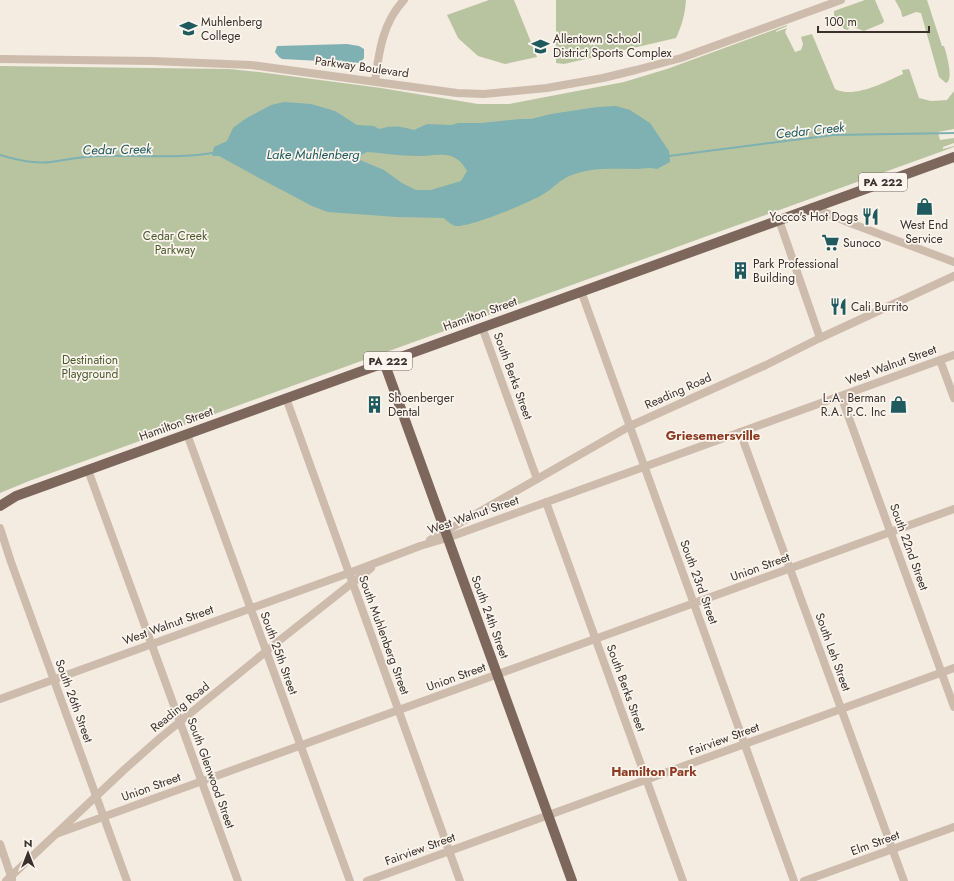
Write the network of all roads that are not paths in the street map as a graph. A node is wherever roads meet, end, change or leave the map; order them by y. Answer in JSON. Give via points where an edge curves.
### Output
{"nodes":[{"id":1,"x":404,"y":0,"type":"edge"},
{"id":2,"x":841,"y":0,"type":"edge"},
{"id":3,"x":0,"y":59,"type":"edge"},
{"id":4,"x":374,"y":81,"type":"junction"},
{"id":5,"x":954,"y":157,"type":"edge"},
{"id":6,"x":812,"y":207,"type":"junction"},
{"id":7,"x":779,"y":220,"type":"junction"},
{"id":8,"x":954,"y":262,"type":"edge"},
{"id":9,"x":954,"y":276,"type":"edge"},
{"id":10,"x":581,"y":291,"type":"junction"},
{"id":11,"x":482,"y":327,"type":"junction"},
{"id":12,"x":820,"y":338,"type":"junction"},
{"id":13,"x":954,"y":355,"type":"edge"},
{"id":14,"x":940,"y":360,"type":"junction"},
{"id":15,"x":384,"y":362,"type":"junction"},
{"id":16,"x":841,"y":396,"type":"junction"},
{"id":17,"x":286,"y":398,"type":"junction"},
{"id":18,"x":954,"y":398,"type":"edge"},
{"id":19,"x":630,"y":426,"type":"junction"},
{"id":20,"x":740,"y":432,"type":"junction"},
{"id":21,"x":187,"y":434,"type":"junction"},
{"id":22,"x":644,"y":467,"type":"junction"},
{"id":23,"x":88,"y":470,"type":"junction"},
{"id":24,"x":537,"y":479,"type":"junction"},
{"id":25,"x":16,"y":496,"type":"junction"},
{"id":26,"x":0,"y":502,"type":"edge"},
{"id":27,"x":546,"y":502,"type":"junction"},
{"id":28,"x":0,"y":506,"type":"edge"},
{"id":29,"x":954,"y":509,"type":"edge"},
{"id":30,"x":0,"y":528,"type":"edge"},
{"id":31,"x":891,"y":532,"type":"junction"},
{"id":32,"x":446,"y":535,"type":"junction"},
{"id":33,"x":420,"y":546,"type":"joint"},
{"id":34,"x":378,"y":563,"type":"junction"},
{"id":35,"x":790,"y":568,"type":"junction"},
{"id":36,"x":349,"y":573,"type":"junction"},
{"id":37,"x":352,"y":582,"type":"junction"},
{"id":38,"x":694,"y":603,"type":"junction"},
{"id":39,"x":250,"y":609,"type":"junction"},
{"id":40,"x":595,"y":639,"type":"junction"},
{"id":41,"x":151,"y":644,"type":"junction"},
{"id":42,"x":266,"y":651,"type":"junction"},
{"id":43,"x":954,"y":668,"type":"edge"},
{"id":44,"x":942,"y":673,"type":"junction"},
{"id":45,"x":497,"y":675,"type":"junction"},
{"id":46,"x":54,"y":679,"type":"junction"},
{"id":47,"x":0,"y":699,"type":"edge"},
{"id":48,"x":954,"y":707,"type":"edge"},
{"id":49,"x":841,"y":709,"type":"junction"},
{"id":50,"x":399,"y":710,"type":"junction"},
{"id":51,"x":180,"y":722,"type":"junction"},
{"id":52,"x":745,"y":744,"type":"junction"},
{"id":53,"x":300,"y":746,"type":"junction"},
{"id":54,"x":646,"y":780,"type":"junction"},
{"id":55,"x":202,"y":782,"type":"junction"},
{"id":56,"x":96,"y":796,"type":"junction"},
{"id":57,"x":548,"y":816,"type":"junction"},
{"id":58,"x":104,"y":817,"type":"junction"},
{"id":59,"x":954,"y":827,"type":"edge"},
{"id":60,"x":56,"y":834,"type":"junction"},
{"id":61,"x":0,"y":844,"type":"edge"},
{"id":62,"x":893,"y":849,"type":"junction"},
{"id":63,"x":450,"y":851,"type":"junction"},
{"id":64,"x":10,"y":879,"type":"edge"},
{"id":65,"x":127,"y":881,"type":"edge"},
{"id":66,"x":238,"y":881,"type":"edge"},
{"id":67,"x":350,"y":881,"type":"edge"},
{"id":68,"x":367,"y":881,"type":"edge"},
{"id":69,"x":460,"y":881,"type":"edge"},
{"id":70,"x":572,"y":881,"type":"edge"},
{"id":71,"x":683,"y":881,"type":"edge"},
{"id":72,"x":794,"y":881,"type":"edge"},
{"id":73,"x":804,"y":881,"type":"edge"},
{"id":74,"x":904,"y":881,"type":"edge"}],
"edges":[{"from":1,"to":4,"type":"street","via":[[390,18],[383,34]]},
{"from":2,"to":4,"type":"street","name":"Parkway Boulevard","via":[[661,64],[575,83],[484,94]]},
{"from":3,"to":4,"type":"street","name":"Parkway Boulevard","via":[[222,63]]},
{"from":5,"to":6,"type":"main road","name":"Hamilton Street","number":"PA 222"},
{"from":6,"to":7,"type":"main road","name":"Hamilton Street","number":"PA 222"},
{"from":6,"to":8,"type":"street"},
{"from":7,"to":10,"type":"main road","name":"Hamilton Street","number":"PA 222"},
{"from":7,"to":12,"type":"street"},
{"from":9,"to":12,"type":"street","name":"Reading Road"},
{"from":10,"to":11,"type":"main road","name":"Hamilton Street","number":"PA 222"},
{"from":10,"to":19,"type":"street","name":"South 23rd Street"},
{"from":11,"to":15,"type":"main road","name":"Hamilton Street","number":"PA 222"},
{"from":11,"to":24,"type":"street","name":"South Berks Street"},
{"from":12,"to":19,"type":"street","name":"Reading Road"},
{"from":13,"to":14,"type":"street","name":"West Walnut Street"},
{"from":14,"to":16,"type":"street","name":"West Walnut Street"},
{"from":14,"to":18,"type":"street"},
{"from":15,"to":17,"type":"main road","name":"Hamilton Street","number":"PA 222"},
{"from":15,"to":32,"type":"main road","name":"South 24th Street"},
{"from":16,"to":20,"type":"street","name":"West Walnut Street"},
{"from":16,"to":31,"type":"street","name":"South 22nd Street"},
{"from":17,"to":21,"type":"main road","name":"Hamilton Street","number":"PA 222"},
{"from":17,"to":36,"type":"street","name":"South Muhlenberg Street"},
{"from":19,"to":22,"type":"street","name":"South 23rd Street"},
{"from":19,"to":24,"type":"street","name":"Reading Road"},
{"from":20,"to":22,"type":"street","name":"West Walnut Street"},
{"from":20,"to":35,"type":"street","name":"South Leh Street"},
{"from":21,"to":23,"type":"main road","name":"Hamilton Street","number":"PA 222"},
{"from":21,"to":39,"type":"street","name":"South 25th Street"},
{"from":22,"to":27,"type":"street","name":"West Walnut Street"},
{"from":22,"to":38,"type":"street","name":"South 23rd Street"},
{"from":23,"to":25,"type":"main road","name":"Hamilton Street","number":"PA 222"},
{"from":23,"to":41,"type":"street","name":"South Glenwood Street"},
{"from":24,"to":32,"type":"street","name":"Reading Road"},
{"from":25,"to":26,"type":"street","name":"Hamilton Street"},
{"from":25,"to":28,"type":"main road","name":"Hamilton Street","number":"PA 222"},
{"from":27,"to":32,"type":"street","name":"West Walnut Street"},
{"from":27,"to":40,"type":"street","name":"South Berks Street"},
{"from":29,"to":31,"type":"street","name":"Union Street"},
{"from":30,"to":46,"type":"street","name":"South 26th Street"},
{"from":31,"to":35,"type":"street","name":"Union Street"},
{"from":31,"to":44,"type":"street","name":"South 22nd Street"},
{"from":32,"to":33,"type":"street","name":"Reading Road"},
{"from":32,"to":45,"type":"main road","name":"South 24th Street"},
{"from":33,"to":34,"type":"street","name":"West Walnut Street"},
{"from":34,"to":36,"type":"street","name":"West Walnut Street"},
{"from":34,"to":37,"type":"street","name":"Reading Road"},
{"from":35,"to":38,"type":"street","name":"Union Street"},
{"from":35,"to":49,"type":"street","name":"South Leh Street"},
{"from":36,"to":37,"type":"street","name":"South Muhlenberg Street"},
{"from":36,"to":39,"type":"street","name":"West Walnut Street"},
{"from":37,"to":42,"type":"street","name":"Reading Road"},
{"from":37,"to":50,"type":"street","name":"South Muhlenberg Street"},
{"from":38,"to":40,"type":"street","name":"Union Street"},
{"from":38,"to":52,"type":"street","name":"South 23rd Street"},
{"from":39,"to":41,"type":"street","name":"West Walnut Street"},
{"from":39,"to":42,"type":"street","name":"South 25th Street"},
{"from":40,"to":45,"type":"street","name":"Union Street"},
{"from":40,"to":54,"type":"street","name":"South Berks Street"},
{"from":41,"to":46,"type":"street","name":"West Walnut Street"},
{"from":41,"to":51,"type":"street","name":"South Glenwood Street"},
{"from":42,"to":51,"type":"street","name":"Reading Road"},
{"from":42,"to":53,"type":"street","name":"South 25th Street"},
{"from":43,"to":44,"type":"street","name":"Fairview Street"},
{"from":44,"to":48,"type":"street","name":"South 22nd Street"},
{"from":44,"to":49,"type":"street","name":"Fairview Street"},
{"from":45,"to":50,"type":"street","name":"Union Street"},
{"from":45,"to":57,"type":"main road","name":"South 24th Street"},
{"from":46,"to":47,"type":"street","name":"West Walnut Street"},
{"from":46,"to":56,"type":"street","name":"South 26th Street"},
{"from":49,"to":52,"type":"street","name":"Fairview Street"},
{"from":49,"to":62,"type":"street","name":"South Leh Street"},
{"from":50,"to":53,"type":"street","name":"Union Street"},
{"from":50,"to":63,"type":"street","name":"South Muhlenberg Street"},
{"from":51,"to":55,"type":"street","name":"South Glenwood Street"},
{"from":51,"to":56,"type":"street","name":"Reading Road"},
{"from":52,"to":54,"type":"street","name":"Fairview Street"},
{"from":52,"to":72,"type":"street","name":"South 23rd Street"},
{"from":53,"to":55,"type":"street","name":"Union Street"},
{"from":53,"to":67,"type":"street","name":"South 25th Street"},
{"from":54,"to":57,"type":"street","name":"Fairview Street"},
{"from":54,"to":71,"type":"street","name":"South Berks Street"},
{"from":55,"to":58,"type":"street","name":"Union Street"},
{"from":55,"to":66,"type":"street","name":"South Glenwood Street"},
{"from":56,"to":58,"type":"street","name":"South 26th Street"},
{"from":56,"to":60,"type":"street","name":"Reading Road"},
{"from":57,"to":63,"type":"street","name":"Fairview Street"},
{"from":57,"to":70,"type":"main road","name":"South 24th Street"},
{"from":58,"to":60,"type":"street","name":"Union Street"},
{"from":58,"to":65,"type":"street","name":"South 26th Street"},
{"from":59,"to":62,"type":"street","name":"Elm Street"},
{"from":60,"to":64,"type":"street","name":"Reading Road"},
{"from":61,"to":64,"type":"street"},
{"from":62,"to":73,"type":"street","name":"Elm Street"},
{"from":62,"to":74,"type":"street","name":"South Leh Street"},
{"from":63,"to":68,"type":"street","name":"Fairview Street"},
{"from":63,"to":69,"type":"street","name":"South Muhlenberg Street"}]}
